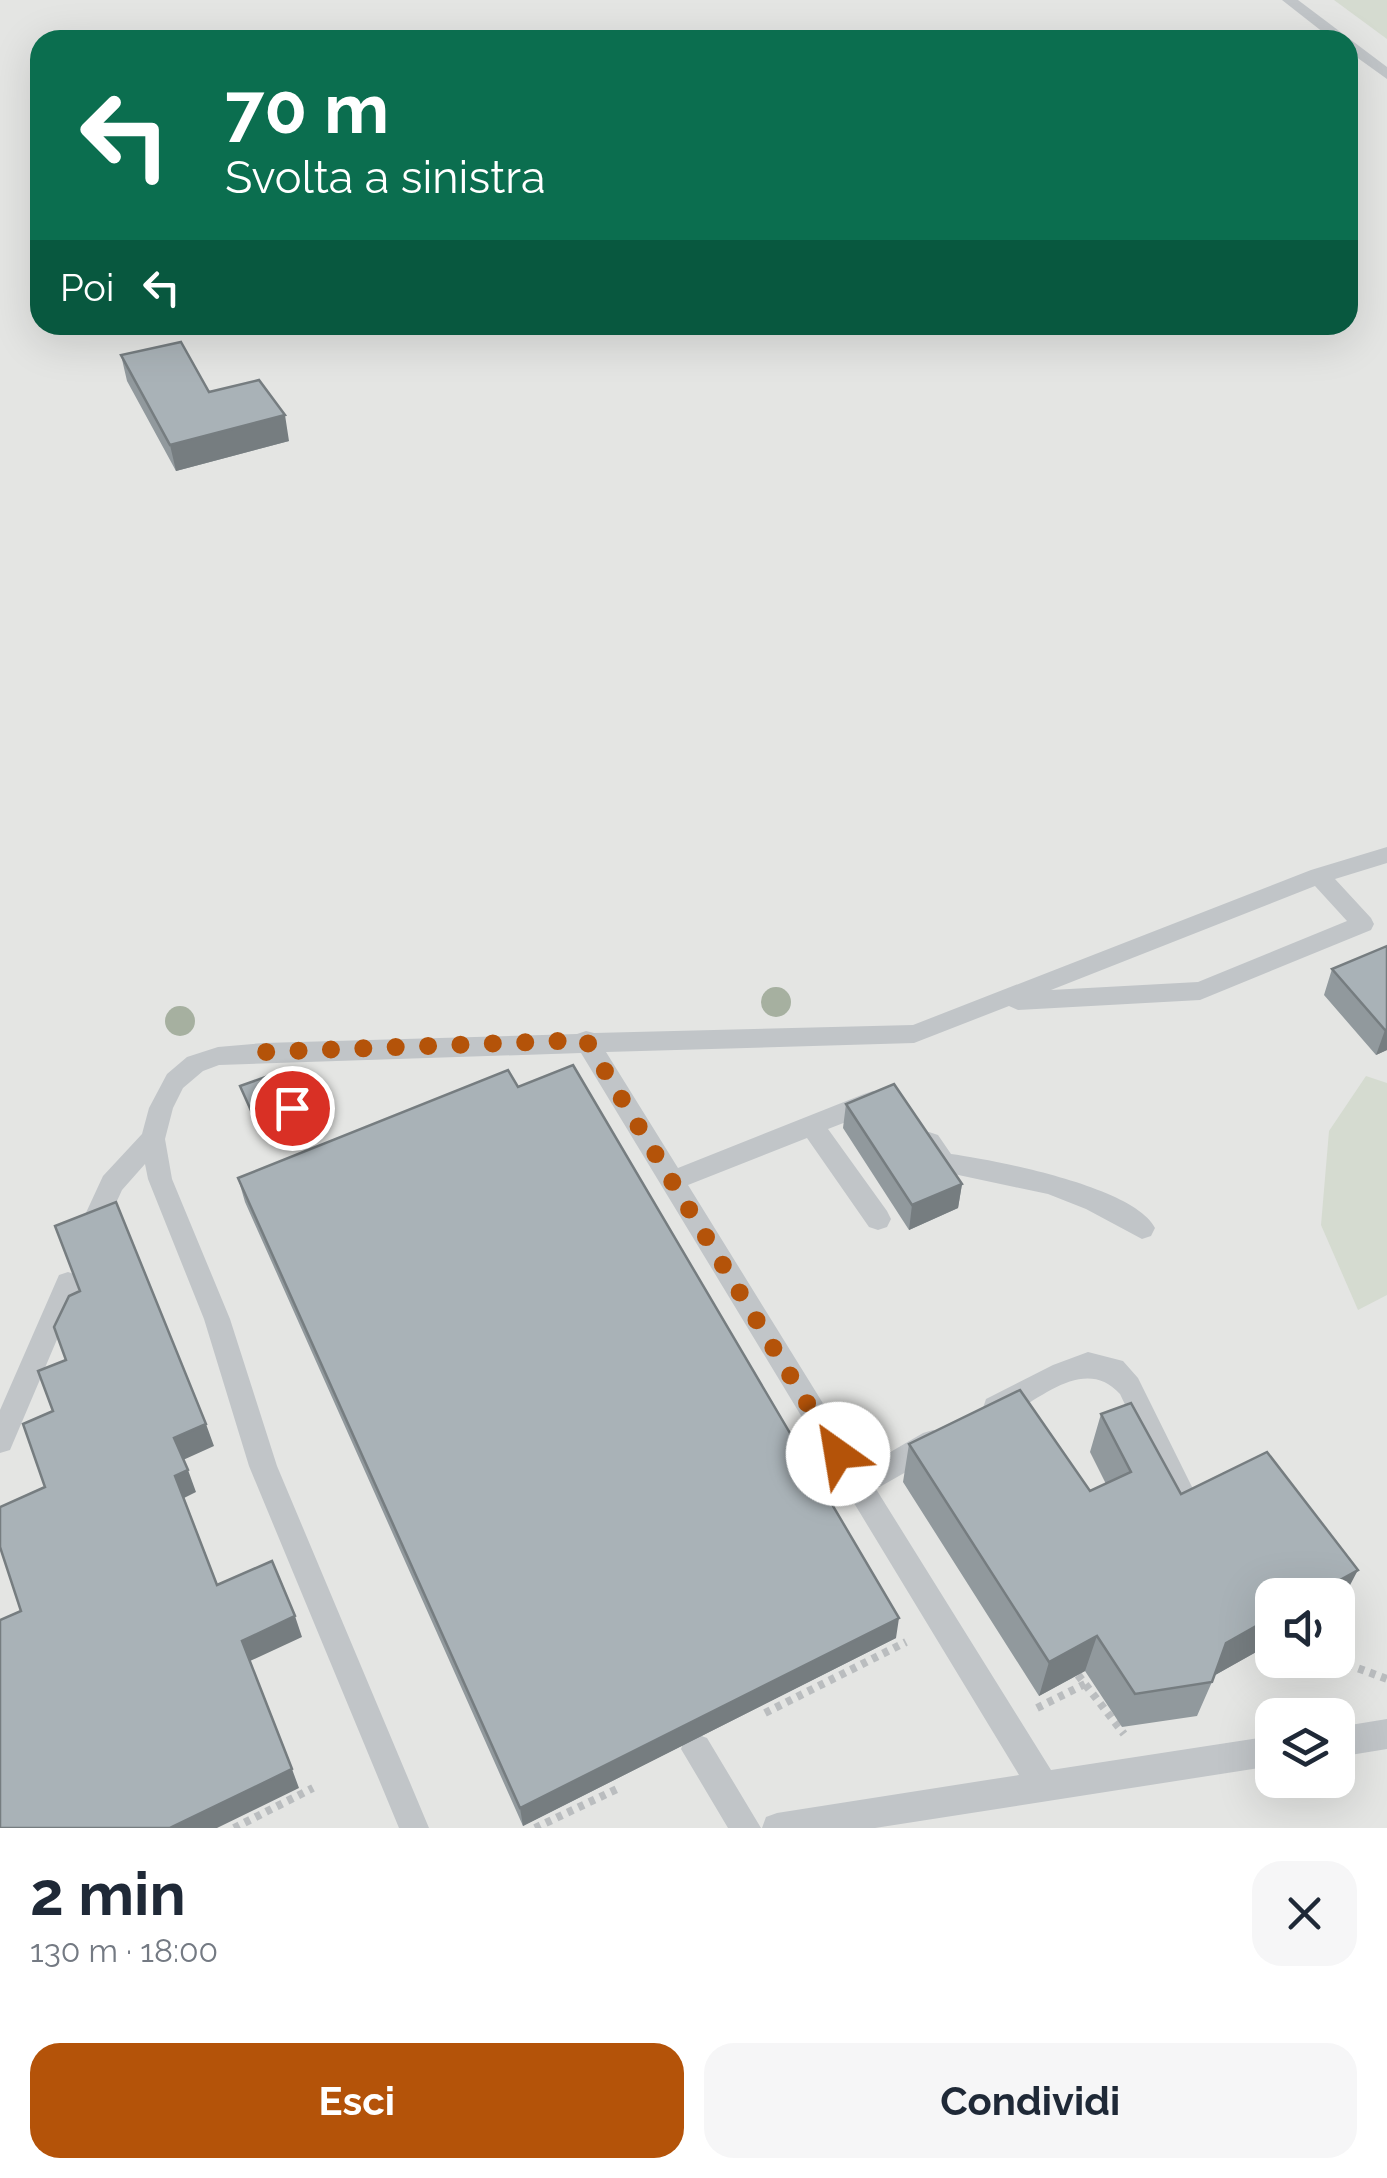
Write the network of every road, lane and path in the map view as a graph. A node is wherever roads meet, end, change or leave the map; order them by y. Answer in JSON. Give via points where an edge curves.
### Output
{"nodes":[{"id":1,"x":1289,"y":0,"type":"edge"},
{"id":2,"x":1329,"y":30,"type":"edge"},
{"id":3,"x":1358,"y":52,"type":"edge"},
{"id":4,"x":1387,"y":74,"type":"edge"},
{"id":5,"x":1387,"y":855,"type":"edge"},
{"id":6,"x":1319,"y":876,"type":"junction"},
{"id":7,"x":999,"y":1002,"type":"junction"},
{"id":8,"x":586,"y":1040,"type":"junction"},
{"id":9,"x":264,"y":1052,"type":"junction"},
{"id":10,"x":812,"y":1126,"type":"junction"},
{"id":11,"x":153,"y":1138,"type":"junction"},
{"id":12,"x":320,"y":1165,"type":"edge"},
{"id":13,"x":672,"y":1181,"type":"junction"},
{"id":14,"x":878,"y":1218,"type":"dead end"},
{"id":15,"x":1142,"y":1228,"type":"dead end"},
{"id":16,"x":91,"y":1230,"type":"edge"},
{"id":17,"x":68,"y":1283,"type":"edge"},
{"id":18,"x":0,"y":1441,"type":"edge"},
{"id":19,"x":858,"y":1485,"type":"junction"},
{"id":20,"x":1182,"y":1494,"type":"edge"},
{"id":21,"x":906,"y":1642,"type":"dead end"},
{"id":22,"x":1355,"y":1667,"type":"edge"},
{"id":23,"x":1078,"y":1675,"type":"edge"},
{"id":24,"x":1387,"y":1679,"type":"edge"},
{"id":25,"x":1085,"y":1684,"type":"junction"},
{"id":26,"x":765,"y":1713,"type":"edge"},
{"id":27,"x":1006,"y":1728,"type":"junction"},
{"id":28,"x":1140,"y":1732,"type":"edge"},
{"id":29,"x":1387,"y":1734,"type":"edge"},
{"id":30,"x":1355,"y":1739,"type":"edge"},
{"id":31,"x":696,"y":1750,"type":"edge"},
{"id":32,"x":1255,"y":1755,"type":"edge"},
{"id":33,"x":1043,"y":1786,"type":"junction"},
{"id":34,"x":313,"y":1788,"type":"dead end"},
{"id":35,"x":617,"y":1789,"type":"edge"},
{"id":36,"x":234,"y":1828,"type":"edge"},
{"id":37,"x":414,"y":1828,"type":"edge"},
{"id":38,"x":535,"y":1828,"type":"edge"},
{"id":39,"x":746,"y":1828,"type":"edge"},
{"id":40,"x":777,"y":1828,"type":"edge"}],
"edges":[{"from":1,"to":2,"type":"lane"},
{"from":3,"to":4,"type":"lane"},
{"from":5,"to":6,"type":"lane"},
{"from":6,"to":7,"type":"lane"},
{"from":6,"to":7,"type":"lane","via":[[1362,924],[1200,992]]},
{"from":7,"to":8,"type":"lane","via":[[914,1034]]},
{"from":8,"to":9,"type":"lane"},
{"from":8,"to":13,"type":"lane"},
{"from":9,"to":11,"type":"lane","via":[[196,1064],[176,1081]]},
{"from":9,"to":12,"type":"path"},
{"from":10,"to":13,"type":"lane"},
{"from":10,"to":14,"type":"lane"},
{"from":10,"to":15,"type":"lane","via":[[893,1093],[944,1163],[1049,1183],[1102,1201]]},
{"from":11,"to":16,"type":"lane","via":[[112,1183]]},
{"from":11,"to":37,"type":"lane","via":[[160,1179],[217,1320],[263,1466]]},
{"from":13,"to":19,"type":"lane"},
{"from":17,"to":18,"type":"lane"},
{"from":19,"to":20,"type":"lane","via":[[1088,1364],[1114,1368],[1129,1386]]},
{"from":19,"to":27,"type":"lane"},
{"from":21,"to":26,"type":"path"},
{"from":22,"to":24,"type":"path"},
{"from":23,"to":25,"type":"path"},
{"from":25,"to":27,"type":"path"},
{"from":25,"to":28,"type":"path","via":[[1121,1734]]},
{"from":27,"to":33,"type":"lane"},
{"from":29,"to":30,"type":"lane"},
{"from":31,"to":39,"type":"lane"},
{"from":32,"to":33,"type":"lane"},
{"from":33,"to":40,"type":"lane"},
{"from":34,"to":36,"type":"path"},
{"from":35,"to":38,"type":"path"}]}
